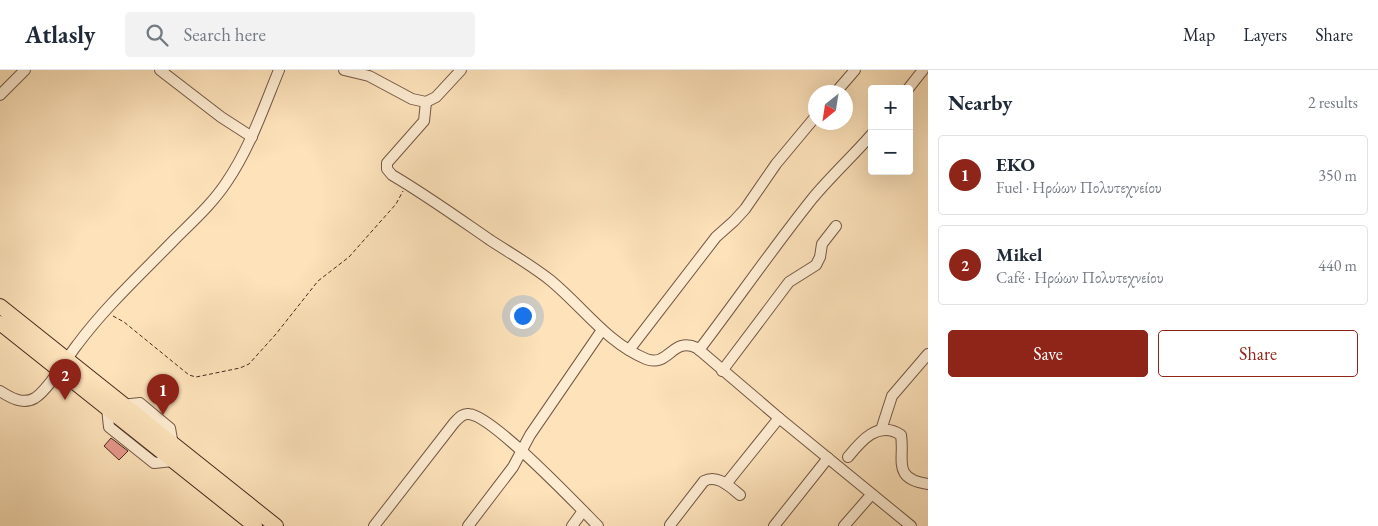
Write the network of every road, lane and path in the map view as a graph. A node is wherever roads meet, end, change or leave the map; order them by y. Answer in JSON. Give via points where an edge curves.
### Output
{"nodes":[{"id":1,"x":24,"y":70,"type":"edge"},
{"id":2,"x":160,"y":70,"type":"edge"},
{"id":3,"x":279,"y":70,"type":"edge"},
{"id":4,"x":344,"y":70,"type":"edge"},
{"id":5,"x":461,"y":70,"type":"edge"},
{"id":6,"x":855,"y":70,"type":"edge"},
{"id":7,"x":923,"y":70,"type":"edge"},
{"id":8,"x":842,"y":85,"type":"edge"},
{"id":9,"x":911,"y":85,"type":"edge"},
{"id":10,"x":0,"y":94,"type":"edge"},
{"id":11,"x":426,"y":102,"type":"junction"},
{"id":12,"x":808,"y":126,"type":"edge"},
{"id":13,"x":252,"y":137,"type":"junction"},
{"id":14,"x":868,"y":138,"type":"edge"},
{"id":15,"x":408,"y":184,"type":"junction"},
{"id":16,"x":836,"y":226,"type":"dead end"},
{"id":17,"x":0,"y":306,"type":"edge"},
{"id":18,"x":104,"y":312,"type":"junction"},
{"id":19,"x":0,"y":323,"type":"edge"},
{"id":20,"x":602,"y":330,"type":"junction"},
{"id":21,"x":629,"y":350,"type":"junction"},
{"id":22,"x":699,"y":350,"type":"junction"},
{"id":23,"x":927,"y":356,"type":"edge"},
{"id":24,"x":63,"y":364,"type":"junction"},
{"id":25,"x":722,"y":370,"type":"junction"},
{"id":26,"x":0,"y":391,"type":"edge"},
{"id":27,"x":779,"y":418,"type":"junction"},
{"id":28,"x":881,"y":430,"type":"junction"},
{"id":29,"x":521,"y":451,"type":"junction"},
{"id":30,"x":828,"y":458,"type":"junction"},
{"id":31,"x":848,"y":458,"type":"dead end"},
{"id":32,"x":726,"y":484,"type":"junction"},
{"id":33,"x":928,"y":484,"type":"edge"},
{"id":34,"x":872,"y":494,"type":"junction"},
{"id":35,"x":740,"y":495,"type":"dead end"},
{"id":36,"x":583,"y":511,"type":"junction"},
{"id":37,"x":670,"y":525,"type":"edge"},
{"id":38,"x":255,"y":526,"type":"edge"},
{"id":39,"x":276,"y":526,"type":"edge"},
{"id":40,"x":374,"y":526,"type":"edge"},
{"id":41,"x":468,"y":526,"type":"edge"},
{"id":42,"x":572,"y":526,"type":"edge"},
{"id":43,"x":598,"y":526,"type":"edge"},
{"id":44,"x":774,"y":526,"type":"edge"},
{"id":45,"x":844,"y":526,"type":"edge"},
{"id":46,"x":911,"y":526,"type":"edge"}],
"edges":[{"from":1,"to":10,"type":"street"},
{"from":2,"to":13,"type":"street"},
{"from":3,"to":13,"type":"street"},
{"from":4,"to":11,"type":"street","via":[[369,76],[412,99]]},
{"from":5,"to":11,"type":"street","via":[[436,97]]},
{"from":6,"to":8,"type":"street"},
{"from":7,"to":9,"type":"street"},
{"from":11,"to":15,"type":"street","via":[[424,120],[387,163],[392,175]]},
{"from":12,"to":21,"type":"street","via":[[745,209],[716,237]]},
{"from":13,"to":18,"type":"street","via":[[237,166],[213,200]]},
{"from":14,"to":22,"type":"street","via":[[814,198]]},
{"from":15,"to":18,"type":"path","via":[[396,204],[349,256],[318,281],[276,334],[248,364],[240,368],[201,376],[188,375],[124,322]]},
{"from":15,"to":20,"type":"street","via":[[549,279]]},
{"from":16,"to":25,"type":"street","via":[[822,244],[816,265],[789,282]]},
{"from":17,"to":24,"type":"main road"},
{"from":18,"to":24,"type":"street"},
{"from":19,"to":24,"type":"main road"},
{"from":20,"to":21,"type":"street"},
{"from":20,"to":29,"type":"street"},
{"from":21,"to":22,"type":"street","via":[[657,362],[680,345],[690,345]]},
{"from":22,"to":25,"type":"street"},
{"from":23,"to":28,"type":"street","via":[[892,396]]},
{"from":24,"to":26,"type":"street","via":[[39,394],[29,400],[18,400]]},
{"from":24,"to":38,"type":"main road","via":[[107,408]]},
{"from":24,"to":39,"type":"main road","via":[[122,405]]},
{"from":25,"to":27,"type":"street"},
{"from":27,"to":30,"type":"street"},
{"from":27,"to":32,"type":"street"},
{"from":28,"to":31,"type":"street","via":[[862,440]]},
{"from":28,"to":33,"type":"street","via":[[901,435],[900,463],[903,470],[916,482]]},
{"from":29,"to":36,"type":"street"},
{"from":29,"to":40,"type":"street","via":[[482,419],[463,414]]},
{"from":29,"to":41,"type":"street"},
{"from":30,"to":34,"type":"street"},
{"from":30,"to":44,"type":"street"},
{"from":32,"to":35,"type":"street"},
{"from":32,"to":37,"type":"street","via":[[712,479],[704,481]]},
{"from":34,"to":45,"type":"street"},
{"from":34,"to":46,"type":"street"},
{"from":36,"to":42,"type":"street"},
{"from":36,"to":43,"type":"street"}]}
